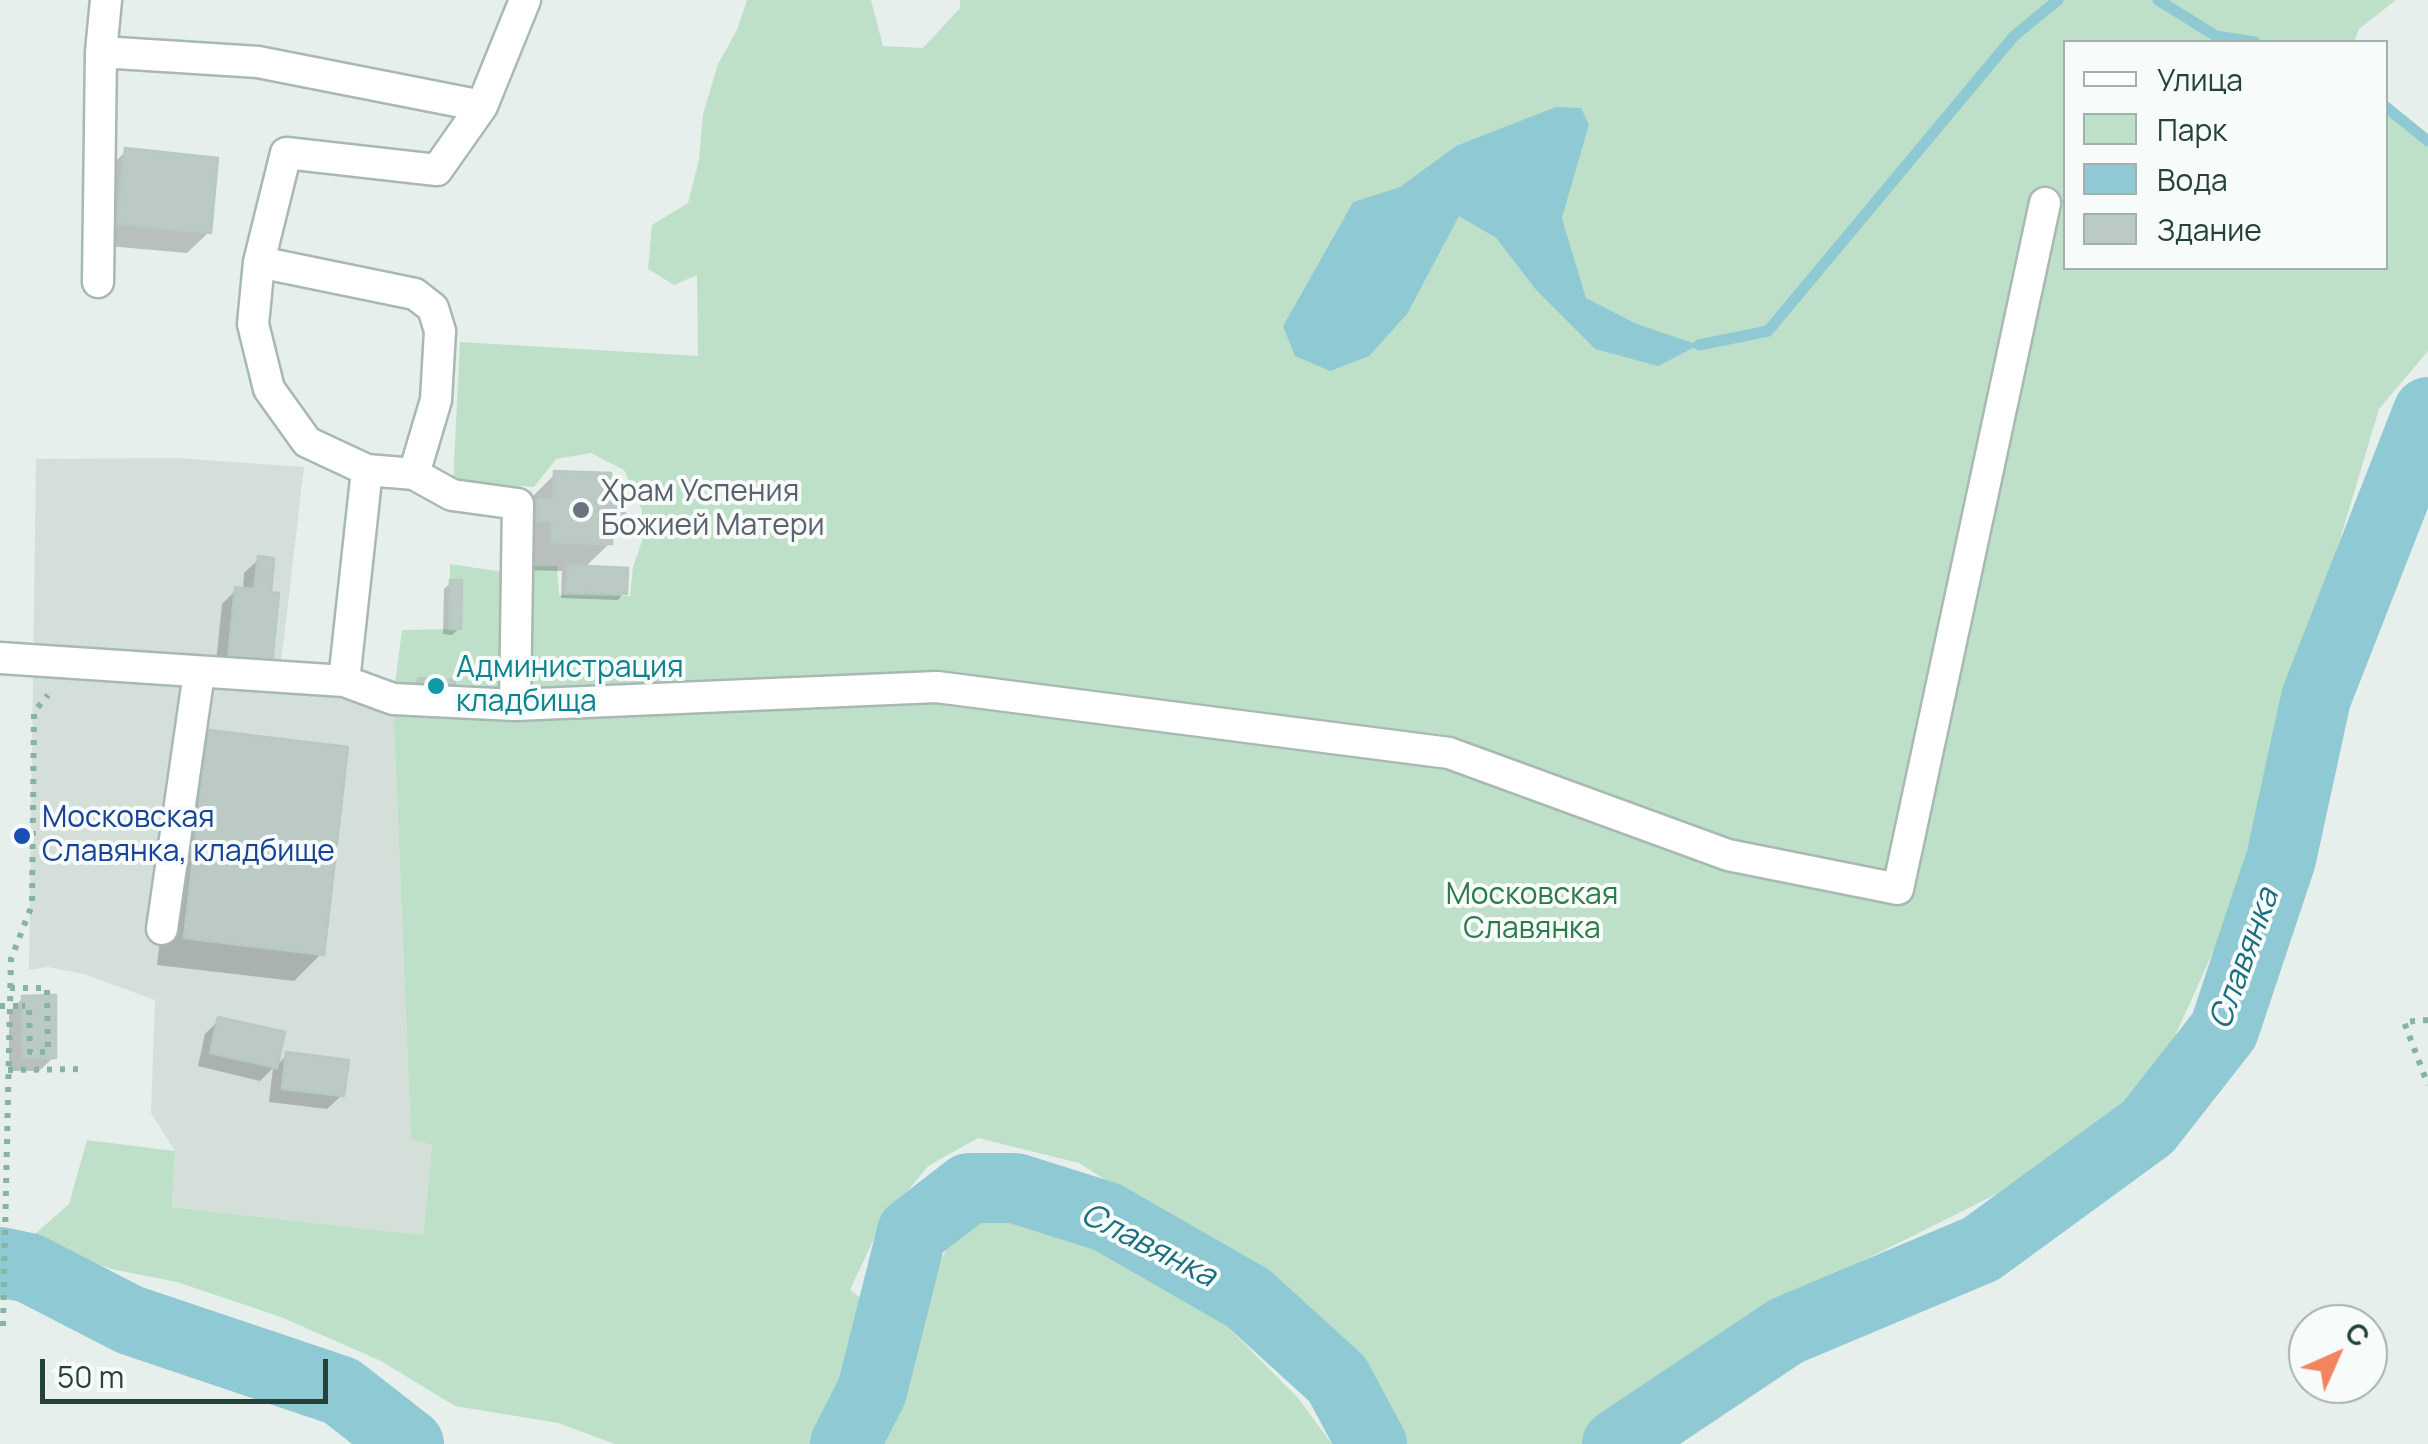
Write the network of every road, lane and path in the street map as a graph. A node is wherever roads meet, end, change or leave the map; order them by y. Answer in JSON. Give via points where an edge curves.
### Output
{"nodes":[{"id":1,"x":106,"y":0,"type":"edge"},
{"id":2,"x":525,"y":0,"type":"edge"},
{"id":3,"x":101,"y":52,"type":"junction"},
{"id":4,"x":482,"y":106,"type":"junction"},
{"id":5,"x":2045,"y":203,"type":"dead end"},
{"id":6,"x":259,"y":262,"type":"junction"},
{"id":7,"x":98,"y":282,"type":"dead end"},
{"id":8,"x":367,"y":470,"type":"junction"},
{"id":9,"x":414,"y":474,"type":"junction"},
{"id":10,"x":0,"y":658,"type":"edge"},
{"id":11,"x":81,"y":665,"type":"junction"},
{"id":12,"x":199,"y":674,"type":"junction"},
{"id":13,"x":344,"y":681,"type":"junction"},
{"id":14,"x":515,"y":706,"type":"junction"},
{"id":15,"x":162,"y":930,"type":"dead end"},
{"id":16,"x":10,"y":988,"type":"junction"},
{"id":17,"x":0,"y":1006,"type":"edge"},
{"id":18,"x":2428,"y":1020,"type":"edge"},
{"id":19,"x":84,"y":1069,"type":"dead end"},
{"id":20,"x":8,"y":1070,"type":"junction"},
{"id":21,"x":2428,"y":1085,"type":"edge"},
{"id":22,"x":4,"y":1326,"type":"dead end"}],
"edges":[{"from":1,"to":3,"type":"lane"},
{"from":2,"to":4,"type":"lane"},
{"from":3,"to":4,"type":"lane","via":[[258,62]]},
{"from":3,"to":7,"type":"lane"},
{"from":4,"to":6,"type":"lane","via":[[438,170],[286,152]]},
{"from":5,"to":14,"type":"lane","via":[[1898,889],[1728,856],[1430,750],[937,687]]},
{"from":6,"to":8,"type":"lane","via":[[253,324],[269,389],[307,442]]},
{"from":6,"to":9,"type":"lane","via":[[415,294],[433,308],[440,331],[436,400]]},
{"from":8,"to":9,"type":"lane"},
{"from":8,"to":13,"type":"lane"},
{"from":9,"to":14,"type":"lane","via":[[452,495],[518,504]]},
{"from":10,"to":11,"type":"lane"},
{"from":11,"to":12,"type":"lane"},
{"from":11,"to":16,"type":"path","via":[[80,692],[48,694],[34,712],[32,905],[11,959]]},
{"from":12,"to":13,"type":"lane"},
{"from":12,"to":15,"type":"lane"},
{"from":13,"to":14,"type":"lane","via":[[393,699]]},
{"from":16,"to":17,"type":"path","bridge":true,"via":[[47,988],[48,1052],[30,1052],[29,1006]]},
{"from":16,"to":20,"type":"path"},
{"from":18,"to":21,"type":"path","via":[[2404,1022]]},
{"from":19,"to":20,"type":"path"},
{"from":20,"to":22,"type":"path"}]}
